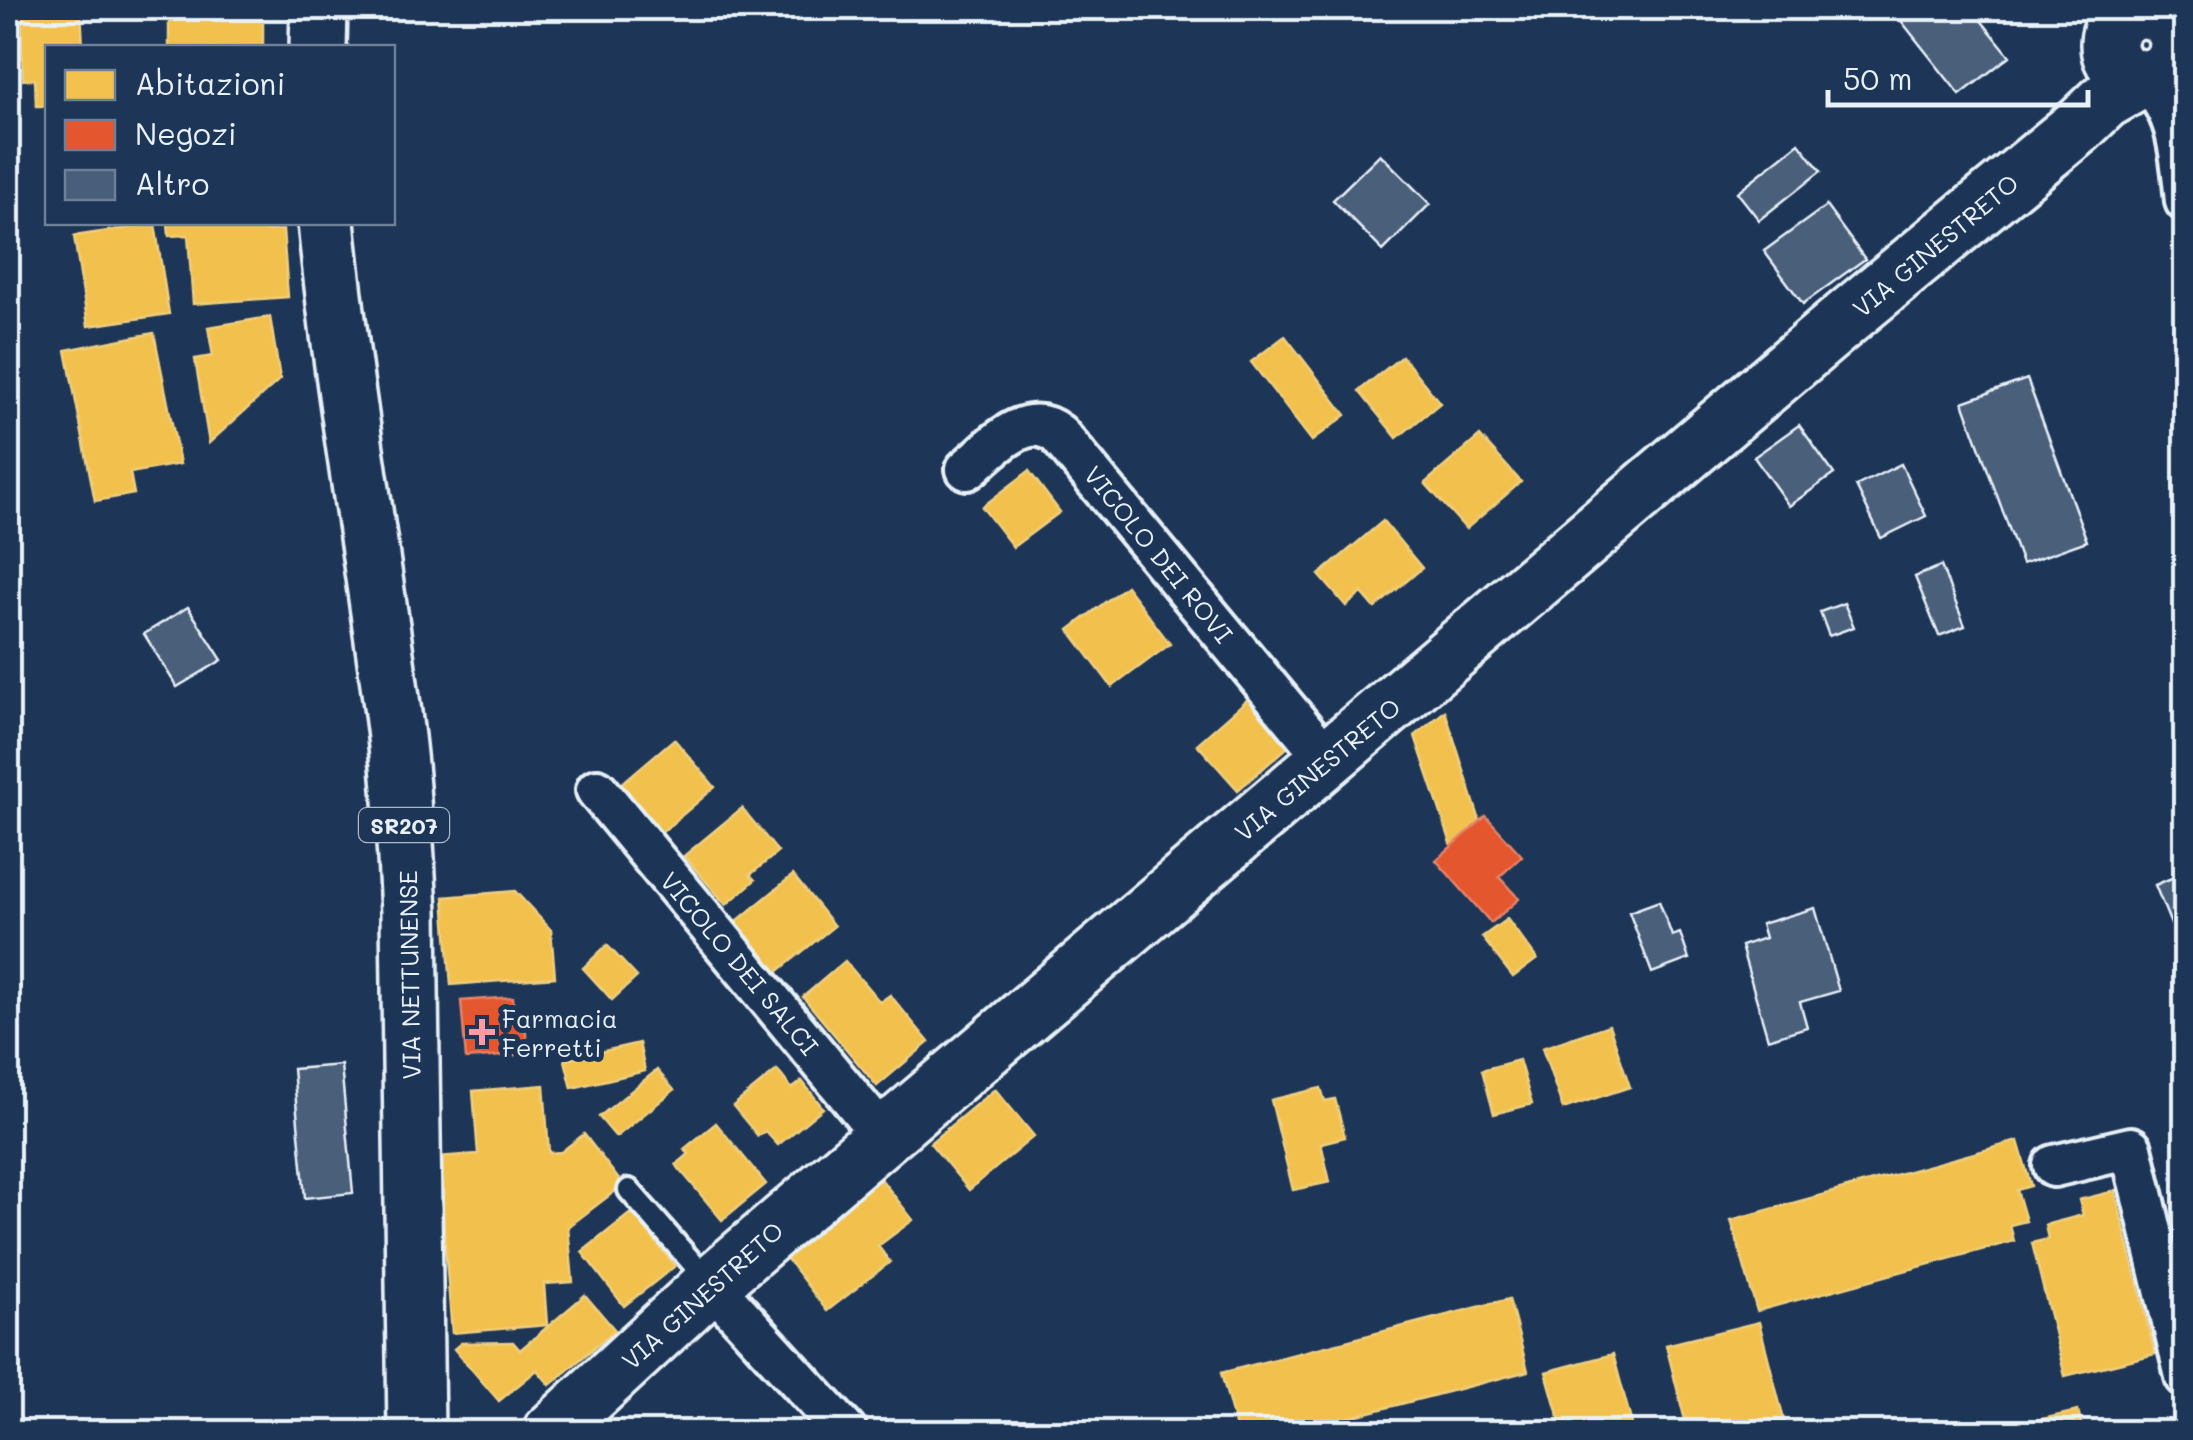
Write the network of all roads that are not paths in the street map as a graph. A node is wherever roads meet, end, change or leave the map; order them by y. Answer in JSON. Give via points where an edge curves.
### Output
{"nodes":[{"id":1,"x":319,"y":8,"type":"edge"},
{"id":2,"x":2157,"y":39,"type":"edge"},
{"id":3,"x":318,"y":45,"type":"edge"},
{"id":4,"x":2186,"y":201,"type":"edge"},
{"id":5,"x":326,"y":225,"type":"edge"},
{"id":6,"x":967,"y":469,"type":"dead end"},
{"id":7,"x":1328,"y":760,"type":"junction"},
{"id":8,"x":596,"y":790,"type":"dead end"},
{"id":9,"x":883,"y":1136,"type":"junction"},
{"id":10,"x":2054,"y":1166,"type":"dead end"},
{"id":11,"x":629,"y":1190,"type":"dead end"},
{"id":12,"x":711,"y":1284,"type":"junction"},
{"id":13,"x":2186,"y":1376,"type":"edge"},
{"id":14,"x":416,"y":1432,"type":"edge"},
{"id":15,"x":550,"y":1432,"type":"edge"},
{"id":16,"x":846,"y":1432,"type":"edge"}],
"edges":[{"from":1,"to":3,"type":"street"},
{"from":2,"to":4,"type":"street","via":[[2182,90]]},
{"from":2,"to":7,"type":"street","name":"VIA GINESTRETO","via":[[2092,113]]},
{"from":5,"to":14,"type":"street","name":"VIA NETTUNENSE","number":"SR207","via":[[405,839]]},
{"from":6,"to":7,"type":"street","name":"VICOLO DEI ROVI","via":[[1024,425],[1058,434]]},
{"from":7,"to":9,"type":"street","name":"VIA GINESTRETO"},
{"from":8,"to":9,"type":"street","name":"VICOLO DEI SALCI"},
{"from":9,"to":12,"type":"street","name":"VIA GINESTRETO"},
{"from":10,"to":13,"type":"street","via":[[2132,1148]]},
{"from":11,"to":12,"type":"lane"},
{"from":12,"to":15,"type":"street","name":"VIA GINESTRETO"},
{"from":12,"to":16,"type":"street"}]}
